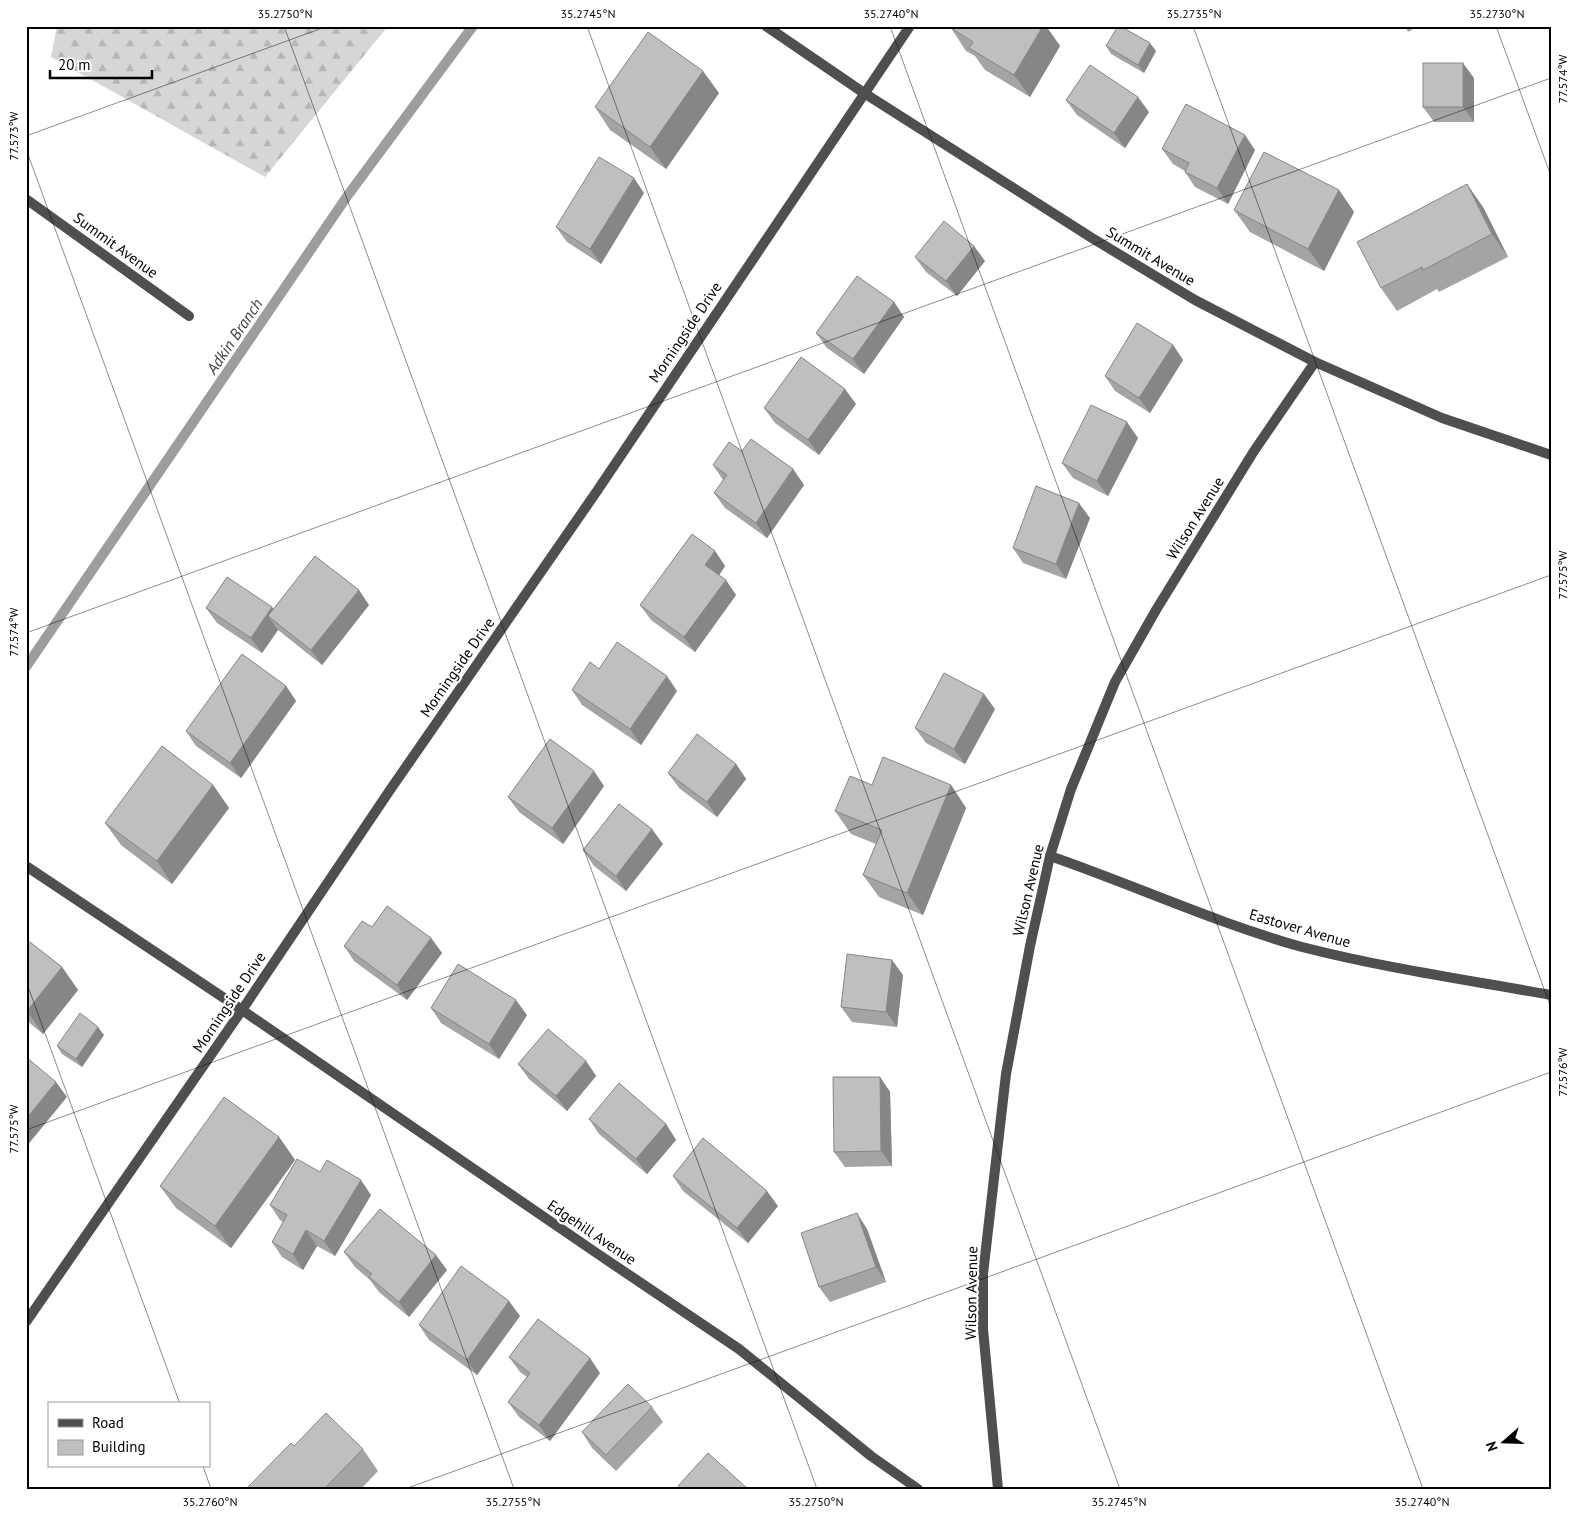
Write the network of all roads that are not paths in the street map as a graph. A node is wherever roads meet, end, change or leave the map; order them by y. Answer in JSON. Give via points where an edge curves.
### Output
{"nodes":[{"id":1,"x":766,"y":26,"type":"edge"},
{"id":2,"x":910,"y":26,"type":"edge"},
{"id":3,"x":864,"y":93,"type":"junction"},
{"id":4,"x":26,"y":198,"type":"edge"},
{"id":5,"x":189,"y":316,"type":"dead end"},
{"id":6,"x":1315,"y":362,"type":"junction"},
{"id":7,"x":1551,"y":455,"type":"edge"},
{"id":8,"x":1050,"y":856,"type":"junction"},
{"id":9,"x":26,"y":866,"type":"edge"},
{"id":10,"x":1551,"y":995,"type":"edge"},
{"id":11,"x":242,"y":1010,"type":"junction"},
{"id":12,"x":26,"y":1322,"type":"edge"},
{"id":13,"x":918,"y":1489,"type":"edge"},
{"id":14,"x":998,"y":1489,"type":"edge"}],
"edges":[{"from":1,"to":3,"type":"street","name":"Summit Avenue"},
{"from":2,"to":3,"type":"street","name":"Morningside Drive"},
{"from":3,"to":6,"type":"street","name":"Summit Avenue","via":[[1195,300]]},
{"from":3,"to":11,"type":"street","name":"Morningside Drive"},
{"from":4,"to":5,"type":"street","name":"Summit Avenue"},
{"from":6,"to":7,"type":"street","name":"Summit Avenue","via":[[1442,418]]},
{"from":6,"to":8,"type":"street","name":"Wilson Avenue","via":[[1249,459],[1115,682],[1071,790]]},
{"from":8,"to":10,"type":"street","name":"Eastover Avenue","via":[[1223,921],[1302,946],[1366,962]]},
{"from":8,"to":14,"type":"street","name":"Wilson Avenue","via":[[1006,1074],[984,1274],[983,1329]]},
{"from":9,"to":11,"type":"street","name":"Edgehill Avenue"},
{"from":11,"to":12,"type":"street","name":"Morningside Drive"},
{"from":11,"to":13,"type":"street","name":"Edgehill Avenue","via":[[739,1349],[871,1456]]}]}
